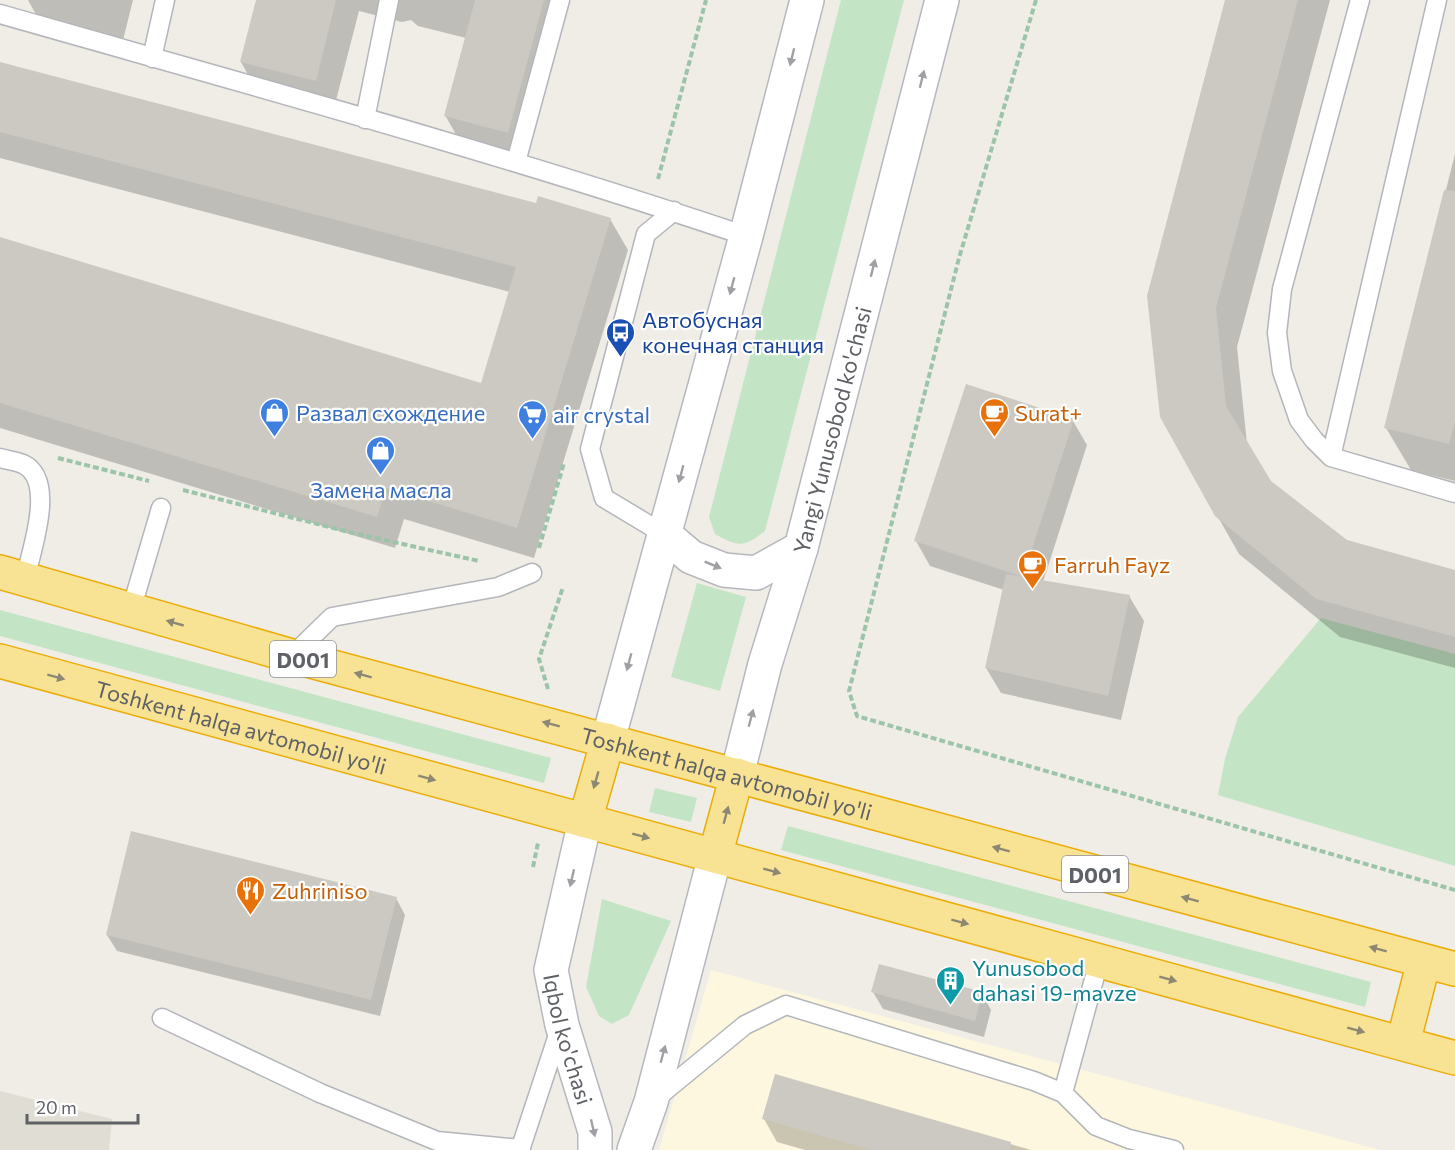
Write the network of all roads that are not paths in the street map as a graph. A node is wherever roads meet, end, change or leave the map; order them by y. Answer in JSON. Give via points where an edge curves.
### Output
{"nodes":[{"id":1,"x":165,"y":0,"type":"edge"},
{"id":2,"x":389,"y":0,"type":"edge"},
{"id":3,"x":560,"y":0,"type":"edge"},
{"id":4,"x":807,"y":0,"type":"edge"},
{"id":5,"x":942,"y":0,"type":"edge"},
{"id":6,"x":1360,"y":0,"type":"edge"},
{"id":7,"x":1437,"y":0,"type":"edge"},
{"id":8,"x":0,"y":14,"type":"edge"},
{"id":9,"x":152,"y":58,"type":"junction"},
{"id":10,"x":365,"y":119,"type":"junction"},
{"id":11,"x":516,"y":162,"type":"junction"},
{"id":12,"x":674,"y":211,"type":"junction"},
{"id":13,"x":746,"y":236,"type":"junction"},
{"id":14,"x":1330,"y":457,"type":"junction"},
{"id":15,"x":0,"y":458,"type":"edge"},
{"id":16,"x":1455,"y":493,"type":"edge"},
{"id":17,"x":161,"y":508,"type":"dead end"},
{"id":18,"x":664,"y":534,"type":"junction"},
{"id":19,"x":801,"y":548,"type":"junction"},
{"id":20,"x":531,"y":573,"type":"road end"},
{"id":21,"x":13,"y":576,"type":"edge"},
{"id":22,"x":131,"y":610,"type":"junction"},
{"id":23,"x":292,"y":656,"type":"junction"},
{"id":24,"x":0,"y":661,"type":"edge"},
{"id":25,"x":608,"y":740,"type":"junction"},
{"id":26,"x":737,"y":775,"type":"junction"},
{"id":27,"x":585,"y":821,"type":"junction"},
{"id":28,"x":715,"y":856,"type":"junction"},
{"id":29,"x":1099,"y":961,"type":"junction"},
{"id":30,"x":1424,"y":961,"type":"junction"},
{"id":31,"x":1455,"y":969,"type":"edge"},
{"id":32,"x":162,"y":1018,"type":"dead end"},
{"id":33,"x":562,"y":1025,"type":"junction"},
{"id":34,"x":1403,"y":1043,"type":"junction"},
{"id":35,"x":1455,"y":1058,"type":"edge"},
{"id":36,"x":1063,"y":1093,"type":"junction"},
{"id":37,"x":651,"y":1102,"type":"junction"},
{"id":38,"x":520,"y":1149,"type":"edge"},
{"id":39,"x":595,"y":1150,"type":"edge"},
{"id":40,"x":634,"y":1150,"type":"edge"},
{"id":41,"x":1174,"y":1150,"type":"edge"}],
"edges":[{"from":1,"to":9,"type":"lane"},
{"from":2,"to":10,"type":"lane"},
{"from":3,"to":11,"type":"lane"},
{"from":4,"to":13,"type":"main road","one_way":true},
{"from":19,"to":5,"type":"main road","name":"Yangi Yunusobod ko'chasi","one_way":true},
{"from":6,"to":14,"type":"lane","via":[[1278,311],[1281,362],[1290,397],[1299,420]]},
{"from":7,"to":14,"type":"lane"},
{"from":8,"to":9,"type":"lane"},
{"from":9,"to":10,"type":"lane"},
{"from":10,"to":11,"type":"lane"},
{"from":11,"to":12,"type":"lane"},
{"from":12,"to":13,"type":"lane"},
{"from":12,"to":18,"type":"lane","via":[[646,234],[591,449],[604,498]]},
{"from":13,"to":18,"type":"main road","one_way":true},
{"from":14,"to":16,"type":"lane"},
{"from":15,"to":21,"type":"lane","via":[[25,464],[37,478],[42,502]]},
{"from":17,"to":22,"type":"lane"},
{"from":18,"to":19,"type":"main road","one_way":true,"via":[[691,556],[724,570],[756,573]]},
{"from":18,"to":25,"type":"main road","one_way":true},
{"from":26,"to":19,"type":"main road","name":"Yangi Yunusobod ko'chasi","one_way":true,"via":[[765,664]]},
{"from":20,"to":23,"type":"lane","via":[[498,587],[332,617]]},
{"from":21,"to":22,"type":"highway","name":"Toshkent halqa avtomobil yo'li","number":"D001"},
{"from":23,"to":22,"type":"highway","name":"Toshkent halqa avtomobil yo'li","number":"D001","one_way":true},
{"from":25,"to":23,"type":"highway","name":"Toshkent halqa avtomobil yo'li","number":"D001","one_way":true},
{"from":24,"to":27,"type":"highway","name":"Toshkent halqa avtomobil yo'li","one_way":true},
{"from":25,"to":26,"type":"highway","name":"Toshkent halqa avtomobil yo'li","number":"D001"},
{"from":25,"to":27,"type":"highway","one_way":true},
{"from":28,"to":26,"type":"highway","name":"Yangi Yunusobod ko'chasi","one_way":true},
{"from":30,"to":26,"type":"highway","name":"Toshkent halqa avtomobil yo'li","number":"D001","one_way":true},
{"from":27,"to":28,"type":"highway","name":"Toshkent halqa avtomobil yo'li","one_way":true},
{"from":27,"to":33,"type":"main road","name":"Iqbol ko'chasi","one_way":true,"via":[[551,970]]},
{"from":28,"to":29,"type":"highway","name":"Toshkent halqa avtomobil yo'li","one_way":true},
{"from":37,"to":28,"type":"main road","one_way":true},
{"from":29,"to":34,"type":"highway","name":"Toshkent halqa avtomobil yo'li","one_way":true},
{"from":29,"to":36,"type":"lane"},
{"from":30,"to":31,"type":"highway","name":"Toshkent halqa avtomobil yo'li","number":"D001"},
{"from":30,"to":34,"type":"highway"},
{"from":32,"to":38,"type":"lane","via":[[320,1093],[436,1141]]},
{"from":33,"to":38,"type":"lane"},
{"from":33,"to":39,"type":"main road","name":"Iqbol ko'chasi","one_way":true,"via":[[595,1132]]},
{"from":34,"to":35,"type":"highway","name":"Toshkent halqa avtomobil yo'li"},
{"from":36,"to":37,"type":"lane","via":[[786,1005],[745,1025]]},
{"from":36,"to":41,"type":"lane","via":[[1096,1126]]},
{"from":37,"to":40,"type":"main road"}]}
